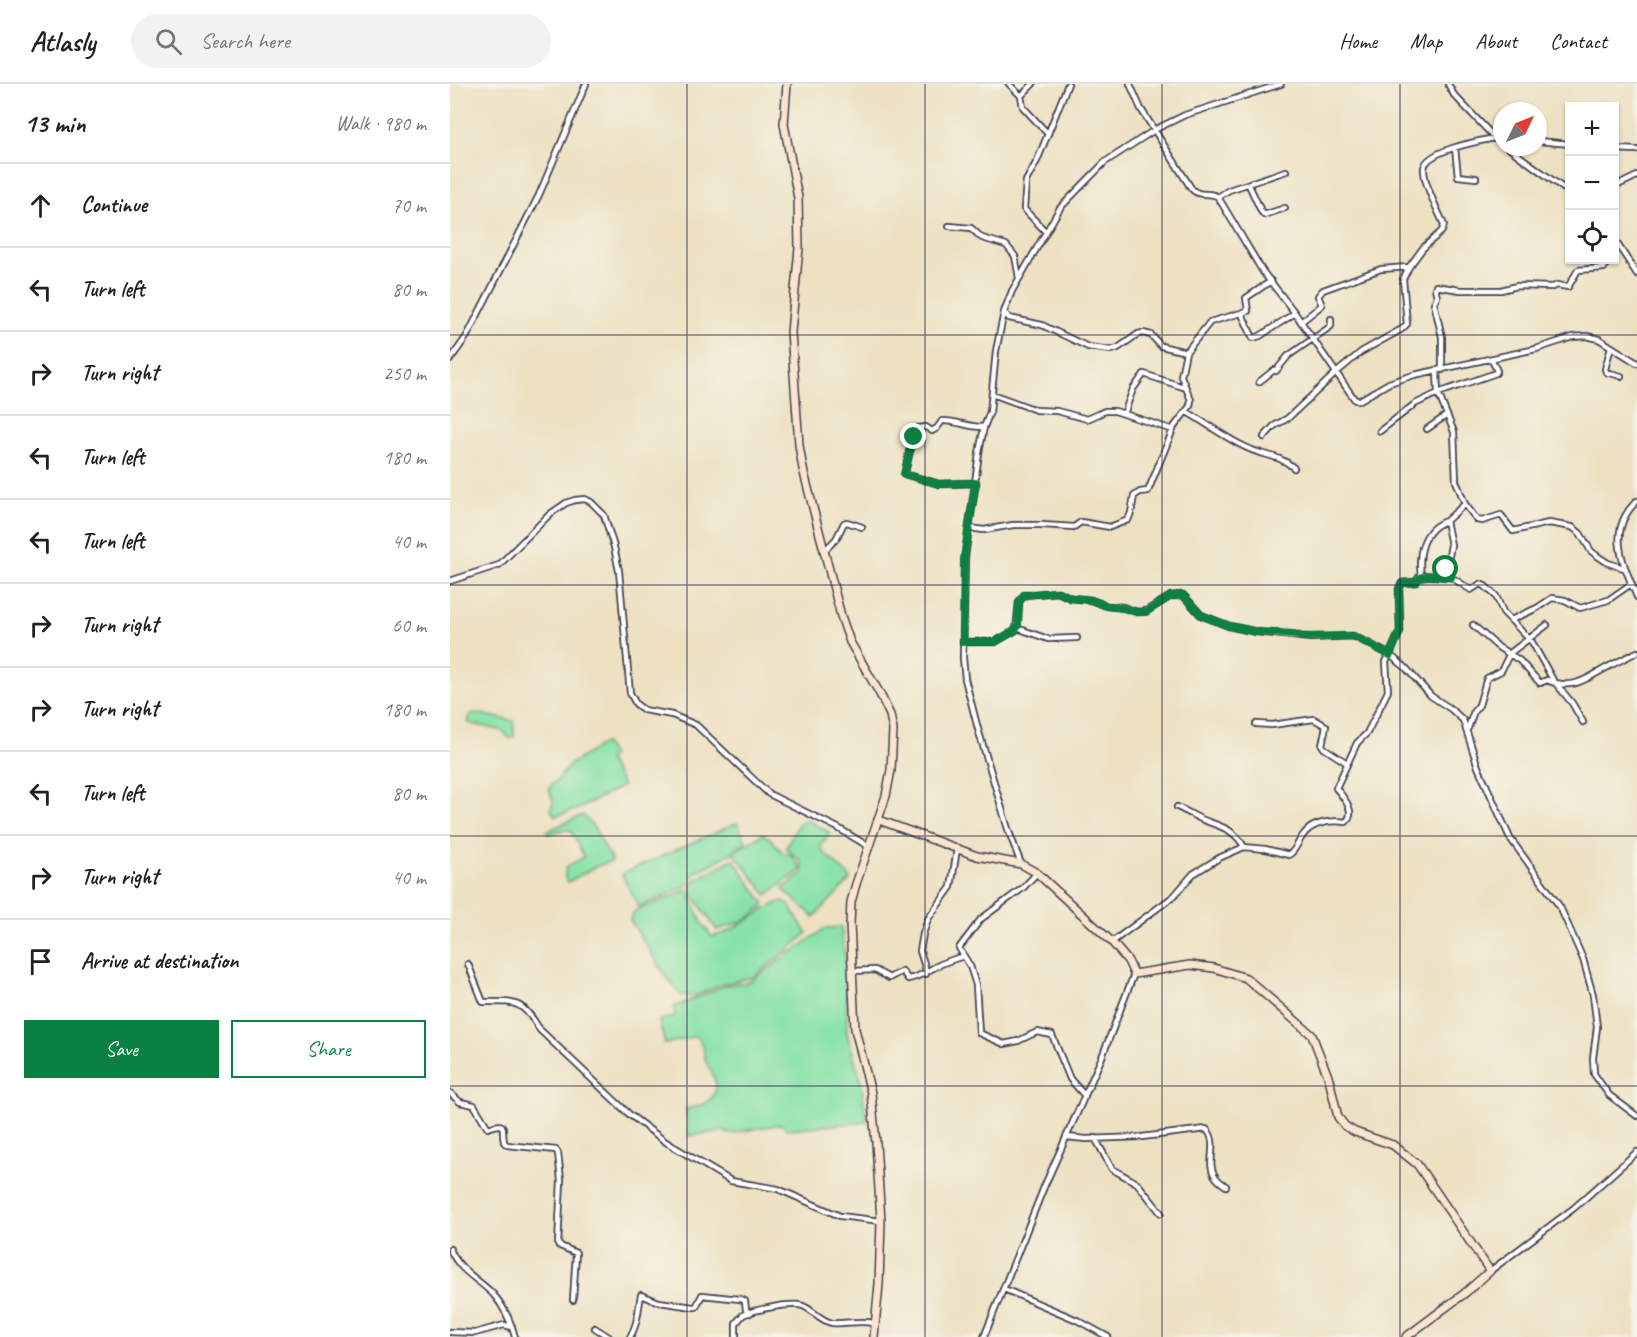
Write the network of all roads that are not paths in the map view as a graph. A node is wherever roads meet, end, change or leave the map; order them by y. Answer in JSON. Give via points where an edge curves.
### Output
{"nodes":[{"id":1,"x":586,"y":84,"type":"edge"},
{"id":2,"x":787,"y":84,"type":"edge"},
{"id":3,"x":1009,"y":84,"type":"edge"},
{"id":4,"x":1033,"y":84,"type":"edge"},
{"id":5,"x":1068,"y":84,"type":"edge"},
{"id":6,"x":1130,"y":84,"type":"edge"},
{"id":7,"x":1281,"y":84,"type":"edge"},
{"id":8,"x":1448,"y":84,"type":"edge"},
{"id":9,"x":1021,"y":96,"type":"junction"},
{"id":10,"x":1156,"y":129,"type":"junction"},
{"id":11,"x":1048,"y":134,"type":"junction"},
{"id":12,"x":1493,"y":136,"type":"edge"},
{"id":13,"x":1493,"y":138,"type":"edge"},
{"id":14,"x":1547,"y":142,"type":"edge"},
{"id":15,"x":1565,"y":144,"type":"edge"},
{"id":16,"x":1455,"y":148,"type":"junction"},
{"id":17,"x":1619,"y":149,"type":"edge"},
{"id":18,"x":1637,"y":150,"type":"edge"},
{"id":19,"x":1520,"y":156,"type":"edge"},
{"id":20,"x":1286,"y":171,"type":"dead end"},
{"id":21,"x":1637,"y":176,"type":"edge"},
{"id":22,"x":1476,"y":178,"type":"dead end"},
{"id":23,"x":1249,"y":185,"type":"junction"},
{"id":24,"x":1619,"y":185,"type":"edge"},
{"id":25,"x":1565,"y":190,"type":"edge"},
{"id":26,"x":1218,"y":197,"type":"junction"},
{"id":27,"x":1285,"y":208,"type":"dead end"},
{"id":28,"x":949,"y":226,"type":"dead end"},
{"id":29,"x":1046,"y":231,"type":"junction"},
{"id":30,"x":1619,"y":246,"type":"edge"},
{"id":31,"x":1606,"y":264,"type":"edge"},
{"id":32,"x":1409,"y":267,"type":"junction"},
{"id":33,"x":1637,"y":274,"type":"edge"},
{"id":34,"x":1019,"y":278,"type":"junction"},
{"id":35,"x":1271,"y":281,"type":"junction"},
{"id":36,"x":1004,"y":312,"type":"junction"},
{"id":37,"x":1295,"y":313,"type":"junction"},
{"id":38,"x":1242,"y":314,"type":"junction"},
{"id":39,"x":1331,"y":319,"type":"dead end"},
{"id":40,"x":1300,"y":322,"type":"junction"},
{"id":41,"x":1313,"y":340,"type":"junction"},
{"id":42,"x":1611,"y":347,"type":"junction"},
{"id":43,"x":1186,"y":352,"type":"junction"},
{"id":44,"x":450,"y":360,"type":"edge"},
{"id":45,"x":1492,"y":360,"type":"junction"},
{"id":46,"x":1637,"y":363,"type":"edge"},
{"id":47,"x":1440,"y":370,"type":"junction"},
{"id":48,"x":1335,"y":372,"type":"junction"},
{"id":49,"x":1621,"y":376,"type":"dead end"},
{"id":50,"x":1259,"y":382,"type":"dead end"},
{"id":51,"x":1185,"y":386,"type":"junction"},
{"id":52,"x":1438,"y":393,"type":"junction"},
{"id":53,"x":992,"y":394,"type":"junction"},
{"id":54,"x":1187,"y":412,"type":"junction"},
{"id":55,"x":1124,"y":414,"type":"junction"},
{"id":56,"x":1447,"y":415,"type":"junction"},
{"id":57,"x":984,"y":426,"type":"junction"},
{"id":58,"x":1427,"y":429,"type":"dead end"},
{"id":59,"x":1173,"y":430,"type":"junction"},
{"id":60,"x":1380,"y":431,"type":"dead end"},
{"id":61,"x":1264,"y":437,"type":"dead end"},
{"id":62,"x":1294,"y":468,"type":"dead end"},
{"id":63,"x":976,"y":483,"type":"junction"},
{"id":64,"x":1637,"y":501,"type":"edge"},
{"id":65,"x":1465,"y":504,"type":"junction"},
{"id":66,"x":1446,"y":521,"type":"junction"},
{"id":67,"x":862,"y":527,"type":"dead end"},
{"id":68,"x":969,"y":528,"type":"junction"},
{"id":69,"x":824,"y":552,"type":"junction"},
{"id":70,"x":1624,"y":568,"type":"junction"},
{"id":71,"x":1421,"y":576,"type":"junction"},
{"id":72,"x":1451,"y":577,"type":"junction"},
{"id":73,"x":450,"y":581,"type":"edge"},
{"id":74,"x":1632,"y":584,"type":"junction"},
{"id":75,"x":1637,"y":597,"type":"edge"},
{"id":76,"x":1511,"y":620,"type":"junction"},
{"id":77,"x":1547,"y":624,"type":"dead end"},
{"id":78,"x":1473,"y":625,"type":"dead end"},
{"id":79,"x":1017,"y":628,"type":"junction"},
{"id":80,"x":1077,"y":638,"type":"dead end"},
{"id":81,"x":1530,"y":639,"type":"junction"},
{"id":82,"x":963,"y":642,"type":"junction"},
{"id":83,"x":1637,"y":652,"type":"edge"},
{"id":84,"x":1510,"y":653,"type":"junction"},
{"id":85,"x":1390,"y":655,"type":"junction"},
{"id":86,"x":1558,"y":685,"type":"junction"},
{"id":87,"x":1583,"y":722,"type":"dead end"},
{"id":88,"x":1256,"y":724,"type":"dead end"},
{"id":89,"x":1467,"y":731,"type":"junction"},
{"id":90,"x":1347,"y":763,"type":"junction"},
{"id":91,"x":1177,"y":807,"type":"dead end"},
{"id":92,"x":879,"y":820,"type":"junction"},
{"id":93,"x":868,"y":846,"type":"junction"},
{"id":94,"x":1244,"y":847,"type":"junction"},
{"id":95,"x":957,"y":849,"type":"junction"},
{"id":96,"x":1022,"y":864,"type":"junction"},
{"id":97,"x":1037,"y":873,"type":"junction"},
{"id":98,"x":1112,"y":942,"type":"junction"},
{"id":99,"x":963,"y":956,"type":"junction"},
{"id":100,"x":468,"y":964,"type":"dead end"},
{"id":101,"x":852,"y":971,"type":"junction"},
{"id":102,"x":926,"y":974,"type":"junction"},
{"id":103,"x":1134,"y":974,"type":"junction"},
{"id":104,"x":450,"y":1093,"type":"edge"},
{"id":105,"x":1085,"y":1096,"type":"junction"},
{"id":106,"x":1637,"y":1116,"type":"edge"},
{"id":107,"x":1066,"y":1137,"type":"junction"},
{"id":108,"x":1095,"y":1138,"type":"junction"},
{"id":109,"x":1637,"y":1152,"type":"edge"},
{"id":110,"x":1226,"y":1186,"type":"dead end"},
{"id":111,"x":1161,"y":1213,"type":"dead end"},
{"id":112,"x":880,"y":1221,"type":"junction"},
{"id":113,"x":450,"y":1249,"type":"edge"},
{"id":114,"x":1490,"y":1271,"type":"junction"},
{"id":115,"x":1004,"y":1289,"type":"junction"},
{"id":116,"x":573,"y":1300,"type":"dead end"},
{"id":117,"x":750,"y":1313,"type":"junction"},
{"id":118,"x":874,"y":1323,"type":"junction"},
{"id":119,"x":512,"y":1327,"type":"junction"},
{"id":120,"x":595,"y":1328,"type":"dead end"},
{"id":121,"x":450,"y":1332,"type":"edge"},
{"id":122,"x":515,"y":1337,"type":"edge"},
{"id":123,"x":609,"y":1337,"type":"edge"},
{"id":124,"x":630,"y":1337,"type":"edge"},
{"id":125,"x":736,"y":1337,"type":"edge"},
{"id":126,"x":874,"y":1337,"type":"edge"},
{"id":127,"x":984,"y":1337,"type":"edge"},
{"id":128,"x":1108,"y":1337,"type":"edge"},
{"id":129,"x":1406,"y":1337,"type":"edge"}],
"edges":[{"from":1,"to":44,"type":"street","via":[[539,195],[467,336]]},
{"from":2,"to":69,"type":"street","via":[[784,124],[798,198],[799,248],[791,332],[799,445]]},
{"from":3,"to":9,"type":"street"},
{"from":4,"to":9,"type":"street"},
{"from":5,"to":11,"type":"street"},
{"from":6,"to":10,"type":"street"},
{"from":7,"to":10,"type":"street","via":[[1212,105]]},
{"from":8,"to":12,"type":"street"},
{"from":9,"to":11,"type":"street","via":[[1023,107]]},
{"from":10,"to":26,"type":"street","via":[[1195,192]]},
{"from":10,"to":29,"type":"street","via":[[1105,162],[1060,208]]},
{"from":11,"to":29,"type":"street","via":[[1026,181],[1023,207]]},
{"from":13,"to":16,"type":"street"},
{"from":14,"to":15,"type":"street"},
{"from":16,"to":22,"type":"street","via":[[1458,176]]},
{"from":16,"to":32,"type":"street","via":[[1426,160],[1427,184],[1444,225]]},
{"from":17,"to":18,"type":"street"},
{"from":19,"to":25,"type":"street"},
{"from":20,"to":23,"type":"street"},
{"from":21,"to":24,"type":"street"},
{"from":23,"to":26,"type":"street"},
{"from":23,"to":27,"type":"street","via":[[1264,214]]},
{"from":26,"to":35,"type":"street"},
{"from":28,"to":34,"type":"street","via":[[971,228],[982,238],[1006,245],[1015,256]]},
{"from":29,"to":34,"type":"street"},
{"from":30,"to":33,"type":"street"},
{"from":31,"to":47,"type":"street","via":[[1600,269],[1578,270],[1568,287],[1460,290],[1436,286],[1434,303],[1442,337]]},
{"from":32,"to":40,"type":"street","via":[[1381,269],[1323,290],[1318,296],[1322,305]]},
{"from":32,"to":48,"type":"street","via":[[1403,279],[1407,324]]},
{"from":34,"to":36,"type":"street"},
{"from":35,"to":37,"type":"street"},
{"from":35,"to":38,"type":"street","via":[[1249,294],[1248,311]]},
{"from":36,"to":43,"type":"street","via":[[1009,318],[1042,325],[1088,347],[1111,350],[1143,333],[1161,346]]},
{"from":36,"to":53,"type":"street"},
{"from":37,"to":38,"type":"street","via":[[1253,338]]},
{"from":37,"to":40,"type":"street"},
{"from":38,"to":43,"type":"street","via":[[1210,322]]},
{"from":39,"to":41,"type":"street","via":[[1331,326]]},
{"from":40,"to":41,"type":"street"},
{"from":41,"to":48,"type":"street"},
{"from":41,"to":50,"type":"street"},
{"from":42,"to":45,"type":"street","via":[[1599,339],[1573,337]]},
{"from":42,"to":46,"type":"street"},
{"from":42,"to":49,"type":"street","via":[[1606,372]]},
{"from":43,"to":51,"type":"street","via":[[1181,370]]},
{"from":45,"to":47,"type":"street"},
{"from":45,"to":52,"type":"street","via":[[1496,373]]},
{"from":47,"to":48,"type":"street","via":[[1389,383],[1360,400],[1355,400]]},
{"from":47,"to":52,"type":"street"},
{"from":48,"to":61,"type":"street"},
{"from":51,"to":54,"type":"street","via":[[1191,400]]},
{"from":51,"to":55,"type":"street","via":[[1144,374],[1133,388]]},
{"from":52,"to":56,"type":"street"},
{"from":52,"to":60,"type":"street","via":[[1415,404]]},
{"from":53,"to":55,"type":"street","via":[[1036,410],[1087,418],[1106,411]]},
{"from":53,"to":57,"type":"street"},
{"from":54,"to":59,"type":"street"},
{"from":54,"to":62,"type":"street","via":[[1212,430],[1251,450],[1282,459]]},
{"from":55,"to":59,"type":"street"},
{"from":56,"to":58,"type":"street"},
{"from":56,"to":65,"type":"street","via":[[1454,432],[1456,481]]},
{"from":57,"to":63,"type":"street"},
{"from":57,"to":63,"type":"street","via":[[947,420],[932,431],[918,428],[904,474],[939,484]]},
{"from":59,"to":68,"type":"street","via":[[1149,491],[1134,496],[1130,517],[1124,522],[1110,527],[1081,522],[1074,527]]},
{"from":63,"to":68,"type":"street"},
{"from":64,"to":70,"type":"street","via":[[1628,511],[1621,530]]},
{"from":65,"to":66,"type":"street"},
{"from":65,"to":70,"type":"street","via":[[1477,520],[1501,515],[1513,531],[1549,523],[1572,527],[1596,555]]},
{"from":66,"to":71,"type":"street","via":[[1425,538]]},
{"from":66,"to":72,"type":"street","via":[[1450,542],[1446,572]]},
{"from":67,"to":69,"type":"street","via":[[844,523]]},
{"from":68,"to":82,"type":"street","via":[[964,558]]},
{"from":69,"to":92,"type":"street","via":[[850,642],[890,715],[891,770]]},
{"from":70,"to":74,"type":"street"},
{"from":71,"to":72,"type":"street"},
{"from":71,"to":85,"type":"street","via":[[1416,582],[1402,583],[1399,589],[1400,631]]},
{"from":72,"to":76,"type":"street","via":[[1471,590],[1480,584],[1485,586]]},
{"from":73,"to":93,"type":"street","via":[[499,565],[566,503],[585,500],[595,505],[608,524],[619,571],[627,671],[636,704],[644,710],[672,714],[696,725],[769,794]]},
{"from":74,"to":75,"type":"street"},
{"from":74,"to":76,"type":"street","via":[[1608,600],[1580,608],[1552,597]]},
{"from":76,"to":81,"type":"street"},
{"from":77,"to":81,"type":"street"},
{"from":78,"to":84,"type":"street"},
{"from":79,"to":80,"type":"street","via":[[1048,639]]},
{"from":79,"to":82,"type":"street","via":[[995,642]]},
{"from":79,"to":85,"type":"street","via":[[1019,602],[1024,595],[1058,592],[1137,612],[1146,612],[1171,596],[1183,595],[1201,615],[1229,626],[1302,637],[1353,636]]},
{"from":81,"to":84,"type":"street"},
{"from":81,"to":86,"type":"street"},
{"from":82,"to":96,"type":"street","via":[[971,704]]},
{"from":83,"to":86,"type":"street","via":[[1592,678]]},
{"from":84,"to":86,"type":"street","via":[[1540,683],[1547,680]]},
{"from":84,"to":89,"type":"street","via":[[1501,670],[1485,681]]},
{"from":85,"to":89,"type":"street","via":[[1431,696],[1463,720]]},
{"from":85,"to":90,"type":"street","via":[[1386,662],[1388,691]]},
{"from":86,"to":87,"type":"street"},
{"from":88,"to":90,"type":"street","via":[[1314,719],[1326,726],[1324,748]]},
{"from":89,"to":106,"type":"street","via":[[1510,838],[1560,907],[1583,959],[1597,1027],[1594,1074],[1609,1095]]},
{"from":90,"to":94,"type":"street","via":[[1336,788],[1349,809],[1351,816],[1346,822],[1335,820],[1309,830],[1289,855]]},
{"from":91,"to":94,"type":"street","via":[[1232,832]]},
{"from":92,"to":93,"type":"street"},
{"from":92,"to":95,"type":"street"},
{"from":93,"to":101,"type":"street","via":[[851,902]]},
{"from":94,"to":98,"type":"street","via":[[1193,874],[1174,896]]},
{"from":95,"to":96,"type":"street"},
{"from":95,"to":102,"type":"street","via":[[951,887],[928,919],[923,934],[920,951]]},
{"from":96,"to":97,"type":"street"},
{"from":97,"to":98,"type":"street"},
{"from":97,"to":99,"type":"street","via":[[981,919],[959,948]]},
{"from":98,"to":103,"type":"street"},
{"from":99,"to":102,"type":"street"},
{"from":99,"to":105,"type":"street","via":[[976,985],[979,1033],[1005,1044],[1037,1032],[1052,1035],[1070,1079]]},
{"from":100,"to":112,"type":"street","via":[[483,1002],[523,1006],[540,1030],[630,1115],[694,1160],[731,1181],[778,1189],[840,1216]]},
{"from":101,"to":102,"type":"street","via":[[875,970],[889,978],[900,971],[908,979]]},
{"from":101,"to":112,"type":"street","via":[[855,1029],[871,1093]]},
{"from":103,"to":105,"type":"street"},
{"from":103,"to":114,"type":"street","via":[[1190,965],[1246,978],[1312,1035],[1338,1117],[1345,1126],[1393,1145],[1417,1164]]},
{"from":104,"to":116,"type":"street","via":[[460,1102],[474,1105],[488,1128],[501,1125],[507,1145],[558,1153],[558,1245],[576,1253]]},
{"from":105,"to":107,"type":"street"},
{"from":107,"to":108,"type":"street"},
{"from":107,"to":115,"type":"street"},
{"from":108,"to":110,"type":"street","via":[[1206,1129],[1213,1143],[1214,1176]]},
{"from":108,"to":111,"type":"street","via":[[1112,1169],[1137,1183]]},
{"from":109,"to":114,"type":"street","via":[[1574,1208]]},
{"from":112,"to":118,"type":"street"},
{"from":113,"to":119,"type":"street","via":[[460,1267],[493,1294]]},
{"from":114,"to":129,"type":"street"},
{"from":115,"to":127,"type":"street"},
{"from":115,"to":128,"type":"street"},
{"from":117,"to":118,"type":"street","via":[[798,1305],[830,1322]]},
{"from":117,"to":124,"type":"street","via":[[740,1299],[702,1295],[693,1307],[641,1295]]},
{"from":117,"to":125,"type":"street","via":[[742,1315],[736,1323]]},
{"from":118,"to":126,"type":"street"},
{"from":119,"to":121,"type":"street","via":[[504,1325],[475,1333]]},
{"from":119,"to":122,"type":"street"},
{"from":120,"to":123,"type":"street"}]}
